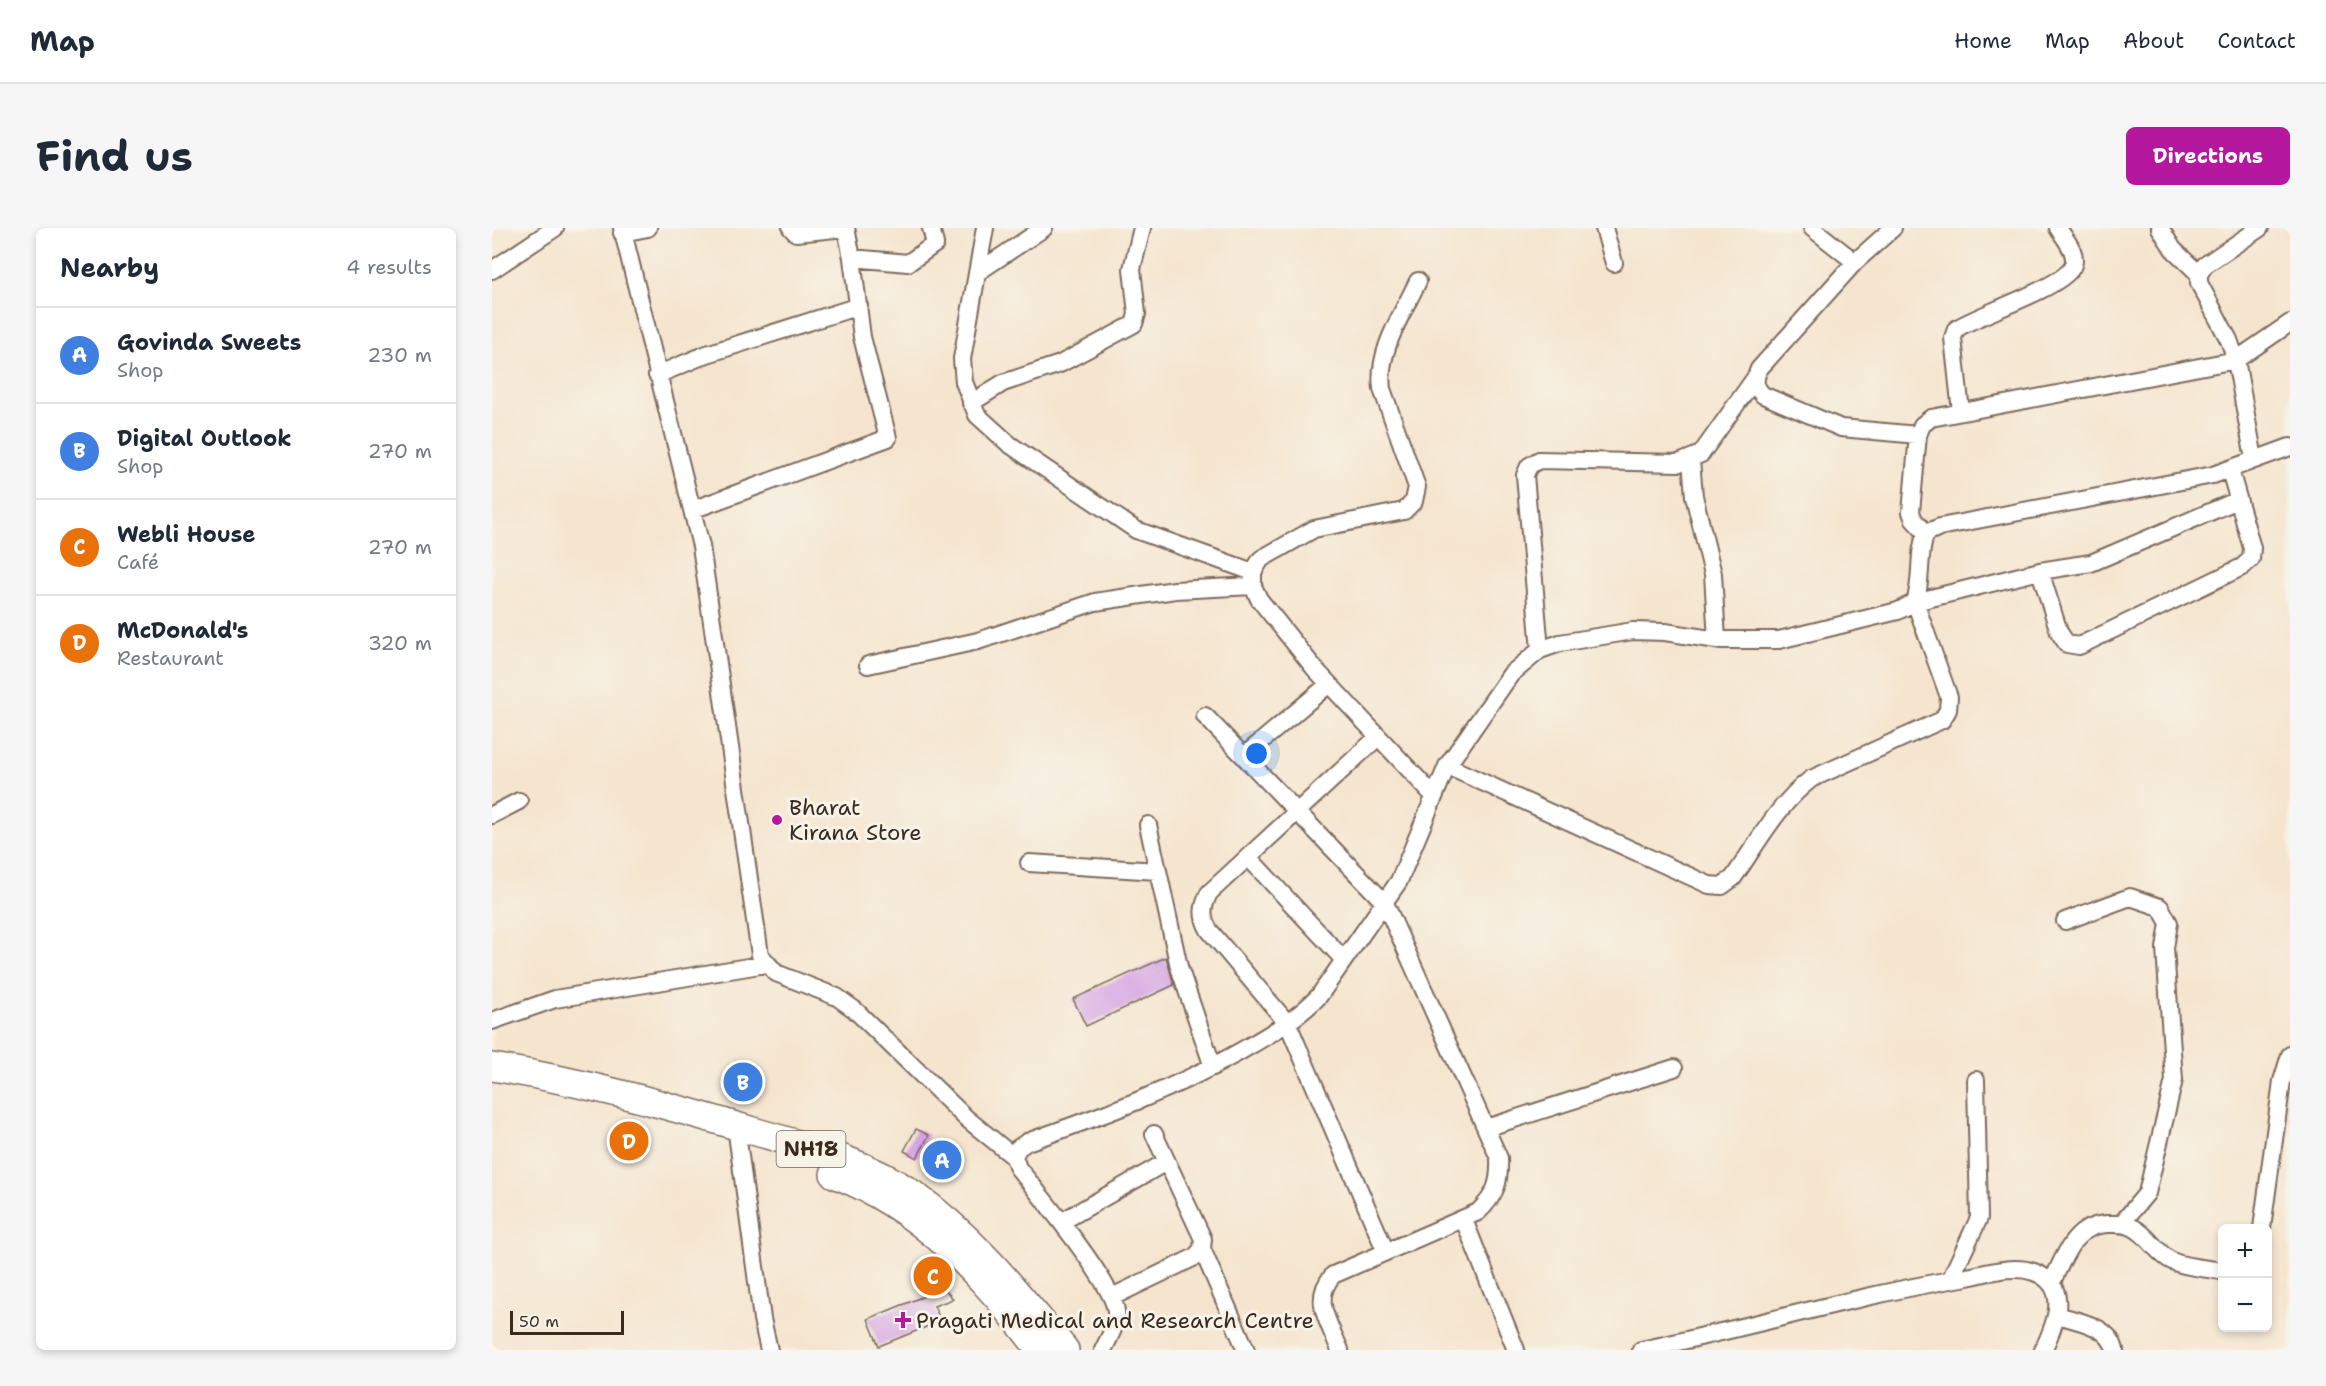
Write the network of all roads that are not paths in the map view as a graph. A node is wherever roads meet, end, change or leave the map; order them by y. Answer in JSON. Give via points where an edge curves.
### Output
{"nodes":[{"id":1,"x":555,"y":228,"type":"edge"},
{"id":2,"x":648,"y":228,"type":"edge"},
{"id":3,"x":791,"y":228,"type":"edge"},
{"id":4,"x":845,"y":228,"type":"edge"},
{"id":5,"x":931,"y":228,"type":"edge"},
{"id":6,"x":985,"y":228,"type":"edge"},
{"id":7,"x":1044,"y":228,"type":"edge"},
{"id":8,"x":1142,"y":228,"type":"edge"},
{"id":9,"x":1604,"y":228,"type":"edge"},
{"id":10,"x":1812,"y":228,"type":"edge"},
{"id":11,"x":1893,"y":228,"type":"edge"},
{"id":12,"x":2058,"y":228,"type":"edge"},
{"id":13,"x":2160,"y":228,"type":"edge"},
{"id":14,"x":2260,"y":228,"type":"edge"},
{"id":15,"x":622,"y":230,"type":"edge"},
{"id":16,"x":852,"y":258,"type":"junction"},
{"id":17,"x":1855,"y":262,"type":"junction"},
{"id":18,"x":1614,"y":263,"type":"dead end"},
{"id":19,"x":492,"y":270,"type":"edge"},
{"id":20,"x":978,"y":272,"type":"junction"},
{"id":21,"x":2199,"y":274,"type":"junction"},
{"id":22,"x":1418,"y":281,"type":"dead end"},
{"id":23,"x":859,"y":306,"type":"junction"},
{"id":24,"x":2290,"y":323,"type":"edge"},
{"id":25,"x":2236,"y":360,"type":"junction"},
{"id":26,"x":657,"y":375,"type":"junction"},
{"id":27,"x":1755,"y":378,"type":"junction"},
{"id":28,"x":971,"y":403,"type":"junction"},
{"id":29,"x":1961,"y":412,"type":"junction"},
{"id":30,"x":1918,"y":435,"type":"junction"},
{"id":31,"x":2290,"y":447,"type":"edge"},
{"id":32,"x":2254,"y":459,"type":"junction"},
{"id":33,"x":1690,"y":460,"type":"junction"},
{"id":34,"x":2230,"y":470,"type":"junction"},
{"id":35,"x":2238,"y":500,"type":"junction"},
{"id":36,"x":692,"y":510,"type":"junction"},
{"id":37,"x":1926,"y":533,"type":"junction"},
{"id":38,"x":2040,"y":571,"type":"junction"},
{"id":39,"x":1253,"y":579,"type":"junction"},
{"id":40,"x":1915,"y":602,"type":"junction"},
{"id":41,"x":1717,"y":640,"type":"junction"},
{"id":42,"x":1540,"y":650,"type":"junction"},
{"id":43,"x":868,"y":665,"type":"dead end"},
{"id":44,"x":1329,"y":684,"type":"junction"},
{"id":45,"x":1205,"y":716,"type":"dead end"},
{"id":46,"x":1378,"y":736,"type":"junction"},
{"id":47,"x":1244,"y":756,"type":"junction"},
{"id":48,"x":1447,"y":766,"type":"junction"},
{"id":49,"x":1433,"y":795,"type":"junction"},
{"id":50,"x":519,"y":801,"type":"dead end"},
{"id":51,"x":1297,"y":811,"type":"junction"},
{"id":52,"x":492,"y":815,"type":"edge"},
{"id":53,"x":1148,"y":825,"type":"dead end"},
{"id":54,"x":1248,"y":857,"type":"junction"},
{"id":55,"x":1029,"y":863,"type":"dead end"},
{"id":56,"x":1158,"y":871,"type":"junction"},
{"id":57,"x":1385,"y":903,"type":"junction"},
{"id":58,"x":2066,"y":921,"type":"dead end"},
{"id":59,"x":1343,"y":959,"type":"junction"},
{"id":60,"x":766,"y":964,"type":"junction"},
{"id":61,"x":492,"y":1021,"type":"edge"},
{"id":62,"x":1288,"y":1024,"type":"junction"},
{"id":63,"x":2290,"y":1055,"type":"edge"},
{"id":64,"x":1213,"y":1067,"type":"junction"},
{"id":65,"x":1674,"y":1068,"type":"dead end"},
{"id":66,"x":492,"y":1070,"type":"edge"},
{"id":67,"x":1976,"y":1080,"type":"dead end"},
{"id":68,"x":1486,"y":1128,"type":"junction"},
{"id":69,"x":1154,"y":1134,"type":"dead end"},
{"id":70,"x":737,"y":1136,"type":"junction"},
{"id":71,"x":1014,"y":1157,"type":"junction"},
{"id":72,"x":1166,"y":1162,"type":"junction"},
{"id":73,"x":1464,"y":1220,"type":"junction"},
{"id":74,"x":1061,"y":1222,"type":"junction"},
{"id":75,"x":2122,"y":1223,"type":"junction"},
{"id":76,"x":2263,"y":1224,"type":"edge"},
{"id":77,"x":1202,"y":1249,"type":"junction"},
{"id":78,"x":1386,"y":1252,"type":"junction"},
{"id":79,"x":2218,"y":1270,"type":"edge"},
{"id":80,"x":1950,"y":1280,"type":"junction"},
{"id":81,"x":2051,"y":1284,"type":"junction"},
{"id":82,"x":1112,"y":1297,"type":"junction"},
{"id":83,"x":2058,"y":1315,"type":"junction"},
{"id":84,"x":769,"y":1350,"type":"edge"},
{"id":85,"x":1040,"y":1350,"type":"edge"},
{"id":86,"x":1065,"y":1350,"type":"edge"},
{"id":87,"x":1103,"y":1350,"type":"edge"},
{"id":88,"x":1246,"y":1350,"type":"edge"},
{"id":89,"x":1340,"y":1350,"type":"edge"},
{"id":90,"x":1516,"y":1350,"type":"edge"},
{"id":91,"x":1641,"y":1350,"type":"edge"},
{"id":92,"x":2043,"y":1350,"type":"edge"},
{"id":93,"x":2115,"y":1350,"type":"edge"}],
"edges":[{"from":1,"to":19,"type":"street"},
{"from":2,"to":15,"type":"street"},
{"from":3,"to":4,"type":"street","via":[[796,233]]},
{"from":4,"to":16,"type":"street"},
{"from":5,"to":16,"type":"street","via":[[935,244],[908,263]]},
{"from":6,"to":20,"type":"street"},
{"from":7,"to":20,"type":"street"},
{"from":8,"to":28,"type":"street","via":[[1132,269],[1137,314],[1134,324],[1060,364],[1003,383]]},
{"from":9,"to":18,"type":"street"},
{"from":10,"to":17,"type":"street"},
{"from":11,"to":17,"type":"street"},
{"from":12,"to":29,"type":"street","via":[[2074,256],[2066,275],[1956,329],[1953,338]]},
{"from":13,"to":21,"type":"street","via":[[2184,262]]},
{"from":14,"to":21,"type":"street","via":[[2205,265]]},
{"from":15,"to":26,"type":"street"},
{"from":16,"to":23,"type":"street"},
{"from":17,"to":27,"type":"street"},
{"from":20,"to":28,"type":"street","via":[[962,359]]},
{"from":21,"to":25,"type":"street","via":[[2199,283]]},
{"from":22,"to":39,"type":"street","via":[[1382,357],[1380,373],[1382,389],[1417,487],[1414,501],[1404,511],[1314,529],[1261,559]]},
{"from":23,"to":26,"type":"street","via":[[707,354]]},
{"from":23,"to":36,"type":"street","via":[[862,337],[888,438]]},
{"from":24,"to":25,"type":"street"},
{"from":25,"to":29,"type":"street"},
{"from":25,"to":32,"type":"street"},
{"from":26,"to":36,"type":"street"},
{"from":27,"to":30,"type":"street","via":[[1756,388],[1763,395],[1830,425]]},
{"from":27,"to":33,"type":"street","via":[[1701,454]]},
{"from":28,"to":39,"type":"street","via":[[985,424],[1009,444],[1136,530]]},
{"from":29,"to":30,"type":"street","via":[[1931,418]]},
{"from":30,"to":37,"type":"street","via":[[1911,512]]},
{"from":31,"to":32,"type":"street"},
{"from":32,"to":34,"type":"street"},
{"from":33,"to":41,"type":"street","via":[[1694,496],[1713,574]]},
{"from":33,"to":42,"type":"street","via":[[1539,460],[1529,466],[1525,475]]},
{"from":34,"to":35,"type":"street"},
{"from":34,"to":37,"type":"street","via":[[1940,527]]},
{"from":35,"to":38,"type":"street","via":[[2091,562]]},
{"from":35,"to":38,"type":"street","via":[[2252,559],[2079,646],[2067,644],[2058,632]]},
{"from":36,"to":60,"type":"street","via":[[715,628],[758,945]]},
{"from":37,"to":40,"type":"street"},
{"from":38,"to":40,"type":"street"},
{"from":39,"to":43,"type":"street","via":[[1095,602],[978,641]]},
{"from":39,"to":44,"type":"street","via":[[1259,599]]},
{"from":40,"to":41,"type":"street","via":[[1898,611],[1779,639]]},
{"from":40,"to":48,"type":"street","via":[[1948,697],[1948,710],[1942,720],[1811,779],[1787,801],[1733,878],[1722,886],[1709,885]]},
{"from":41,"to":42,"type":"street","via":[[1633,631]]},
{"from":42,"to":48,"type":"street","via":[[1511,674]]},
{"from":44,"to":46,"type":"street"},
{"from":44,"to":47,"type":"street"},
{"from":45,"to":47,"type":"street"},
{"from":46,"to":49,"type":"street"},
{"from":46,"to":51,"type":"street"},
{"from":47,"to":51,"type":"street"},
{"from":48,"to":49,"type":"street"},
{"from":49,"to":57,"type":"street","via":[[1410,858]]},
{"from":50,"to":52,"type":"street"},
{"from":51,"to":54,"type":"street"},
{"from":51,"to":57,"type":"street"},
{"from":53,"to":56,"type":"street"},
{"from":54,"to":59,"type":"street"},
{"from":54,"to":62,"type":"street","via":[[1209,893],[1203,919]]},
{"from":55,"to":56,"type":"street"},
{"from":56,"to":64,"type":"street","via":[[1179,967]]},
{"from":57,"to":59,"type":"street"},
{"from":57,"to":68,"type":"street"},
{"from":58,"to":75,"type":"street","via":[[2130,897],[2160,907],[2169,923],[2164,948],[2174,1080],[2147,1193]]},
{"from":59,"to":62,"type":"street","via":[[1319,996]]},
{"from":60,"to":61,"type":"street","via":[[566,997]]},
{"from":60,"to":71,"type":"street","via":[[776,973],[837,997],[855,1010],[966,1118]]},
{"from":62,"to":64,"type":"street"},
{"from":62,"to":78,"type":"street"},
{"from":63,"to":76,"type":"street","via":[[2282,1081]]},
{"from":64,"to":71,"type":"street","via":[[1137,1103],[1027,1142]]},
{"from":65,"to":68,"type":"street"},
{"from":66,"to":70,"type":"highway","number":"NH18","via":[[508,1081]]},
{"from":67,"to":80,"type":"street","via":[[1979,1218]]},
{"from":68,"to":73,"type":"street","via":[[1499,1158],[1500,1180],[1491,1200]]},
{"from":69,"to":72,"type":"street"},
{"from":70,"to":84,"type":"street"},
{"from":70,"to":85,"type":"highway","number":"NH18","via":[[843,1177],[898,1206],[960,1257]]},
{"from":70,"to":86,"type":"highway","number":"NH18","via":[[838,1157],[876,1172],[911,1193],[970,1241]]},
{"from":71,"to":74,"type":"street","via":[[1018,1168]]},
{"from":72,"to":74,"type":"street"},
{"from":72,"to":77,"type":"street","via":[[1203,1239]]},
{"from":73,"to":78,"type":"street"},
{"from":73,"to":90,"type":"street"},
{"from":74,"to":82,"type":"street"},
{"from":75,"to":79,"type":"street","via":[[2174,1262]]},
{"from":75,"to":81,"type":"street","via":[[2096,1224],[2084,1229],[2075,1238]]},
{"from":77,"to":82,"type":"street","via":[[1195,1257]]},
{"from":77,"to":88,"type":"street"},
{"from":78,"to":89,"type":"street","via":[[1333,1275],[1323,1286],[1320,1301]]},
{"from":80,"to":81,"type":"street","via":[[2019,1268],[2037,1273]]},
{"from":80,"to":91,"type":"street"},
{"from":81,"to":83,"type":"street","via":[[2058,1299]]},
{"from":82,"to":87,"type":"street","via":[[1114,1327]]},
{"from":83,"to":92,"type":"street"},
{"from":83,"to":93,"type":"street","via":[[2098,1328],[2108,1336]]}]}
